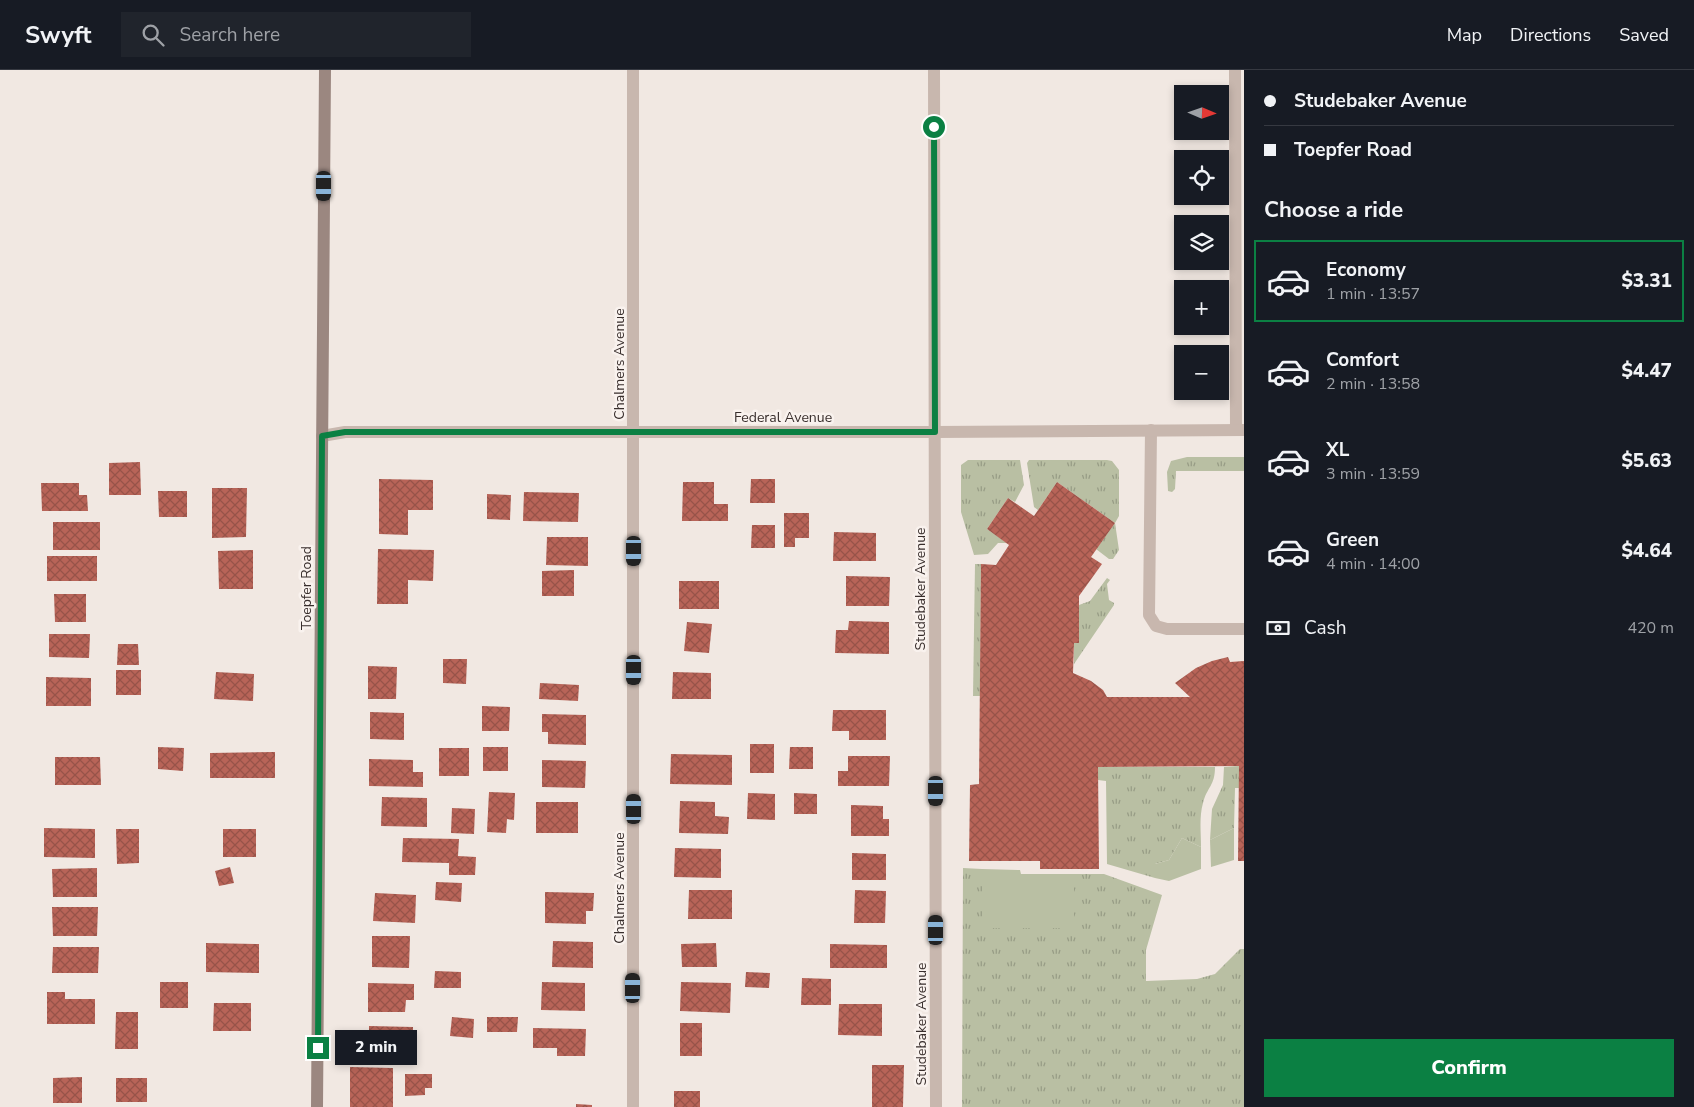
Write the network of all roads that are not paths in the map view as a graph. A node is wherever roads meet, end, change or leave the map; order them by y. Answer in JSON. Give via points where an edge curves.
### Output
{"nodes":[{"id":1,"x":325,"y":70,"type":"edge"},
{"id":2,"x":633,"y":70,"type":"edge"},
{"id":3,"x":934,"y":70,"type":"edge"},
{"id":4,"x":1235,"y":70,"type":"edge"},
{"id":5,"x":1151,"y":430,"type":"junction"},
{"id":6,"x":1240,"y":430,"type":"edge"},
{"id":7,"x":634,"y":432,"type":"junction"},
{"id":8,"x":935,"y":432,"type":"junction"},
{"id":9,"x":322,"y":436,"type":"junction"},
{"id":10,"x":1244,"y":629,"type":"edge"},
{"id":11,"x":317,"y":1107,"type":"edge"},
{"id":12,"x":633,"y":1107,"type":"edge"},
{"id":13,"x":936,"y":1107,"type":"edge"}],
"edges":[{"from":1,"to":9,"type":"street","name":"Toepfer Road"},
{"from":2,"to":7,"type":"street","name":"Chalmers Avenue"},
{"from":3,"to":8,"type":"street","name":"Studebaker Avenue"},
{"from":4,"to":6,"type":"street"},
{"from":5,"to":6,"type":"street","name":"Federal Avenue"},
{"from":5,"to":8,"type":"street","name":"Federal Avenue"},
{"from":5,"to":10,"type":"street","via":[[1149,615],[1156,626],[1167,629]]},
{"from":7,"to":8,"type":"street","name":"Federal Avenue"},
{"from":7,"to":9,"type":"street","name":"Federal Avenue","via":[[345,432]]},
{"from":7,"to":12,"type":"street","name":"Chalmers Avenue"},
{"from":8,"to":13,"type":"street","name":"Studebaker Avenue"},
{"from":9,"to":11,"type":"street","name":"Toepfer Road"}]}
